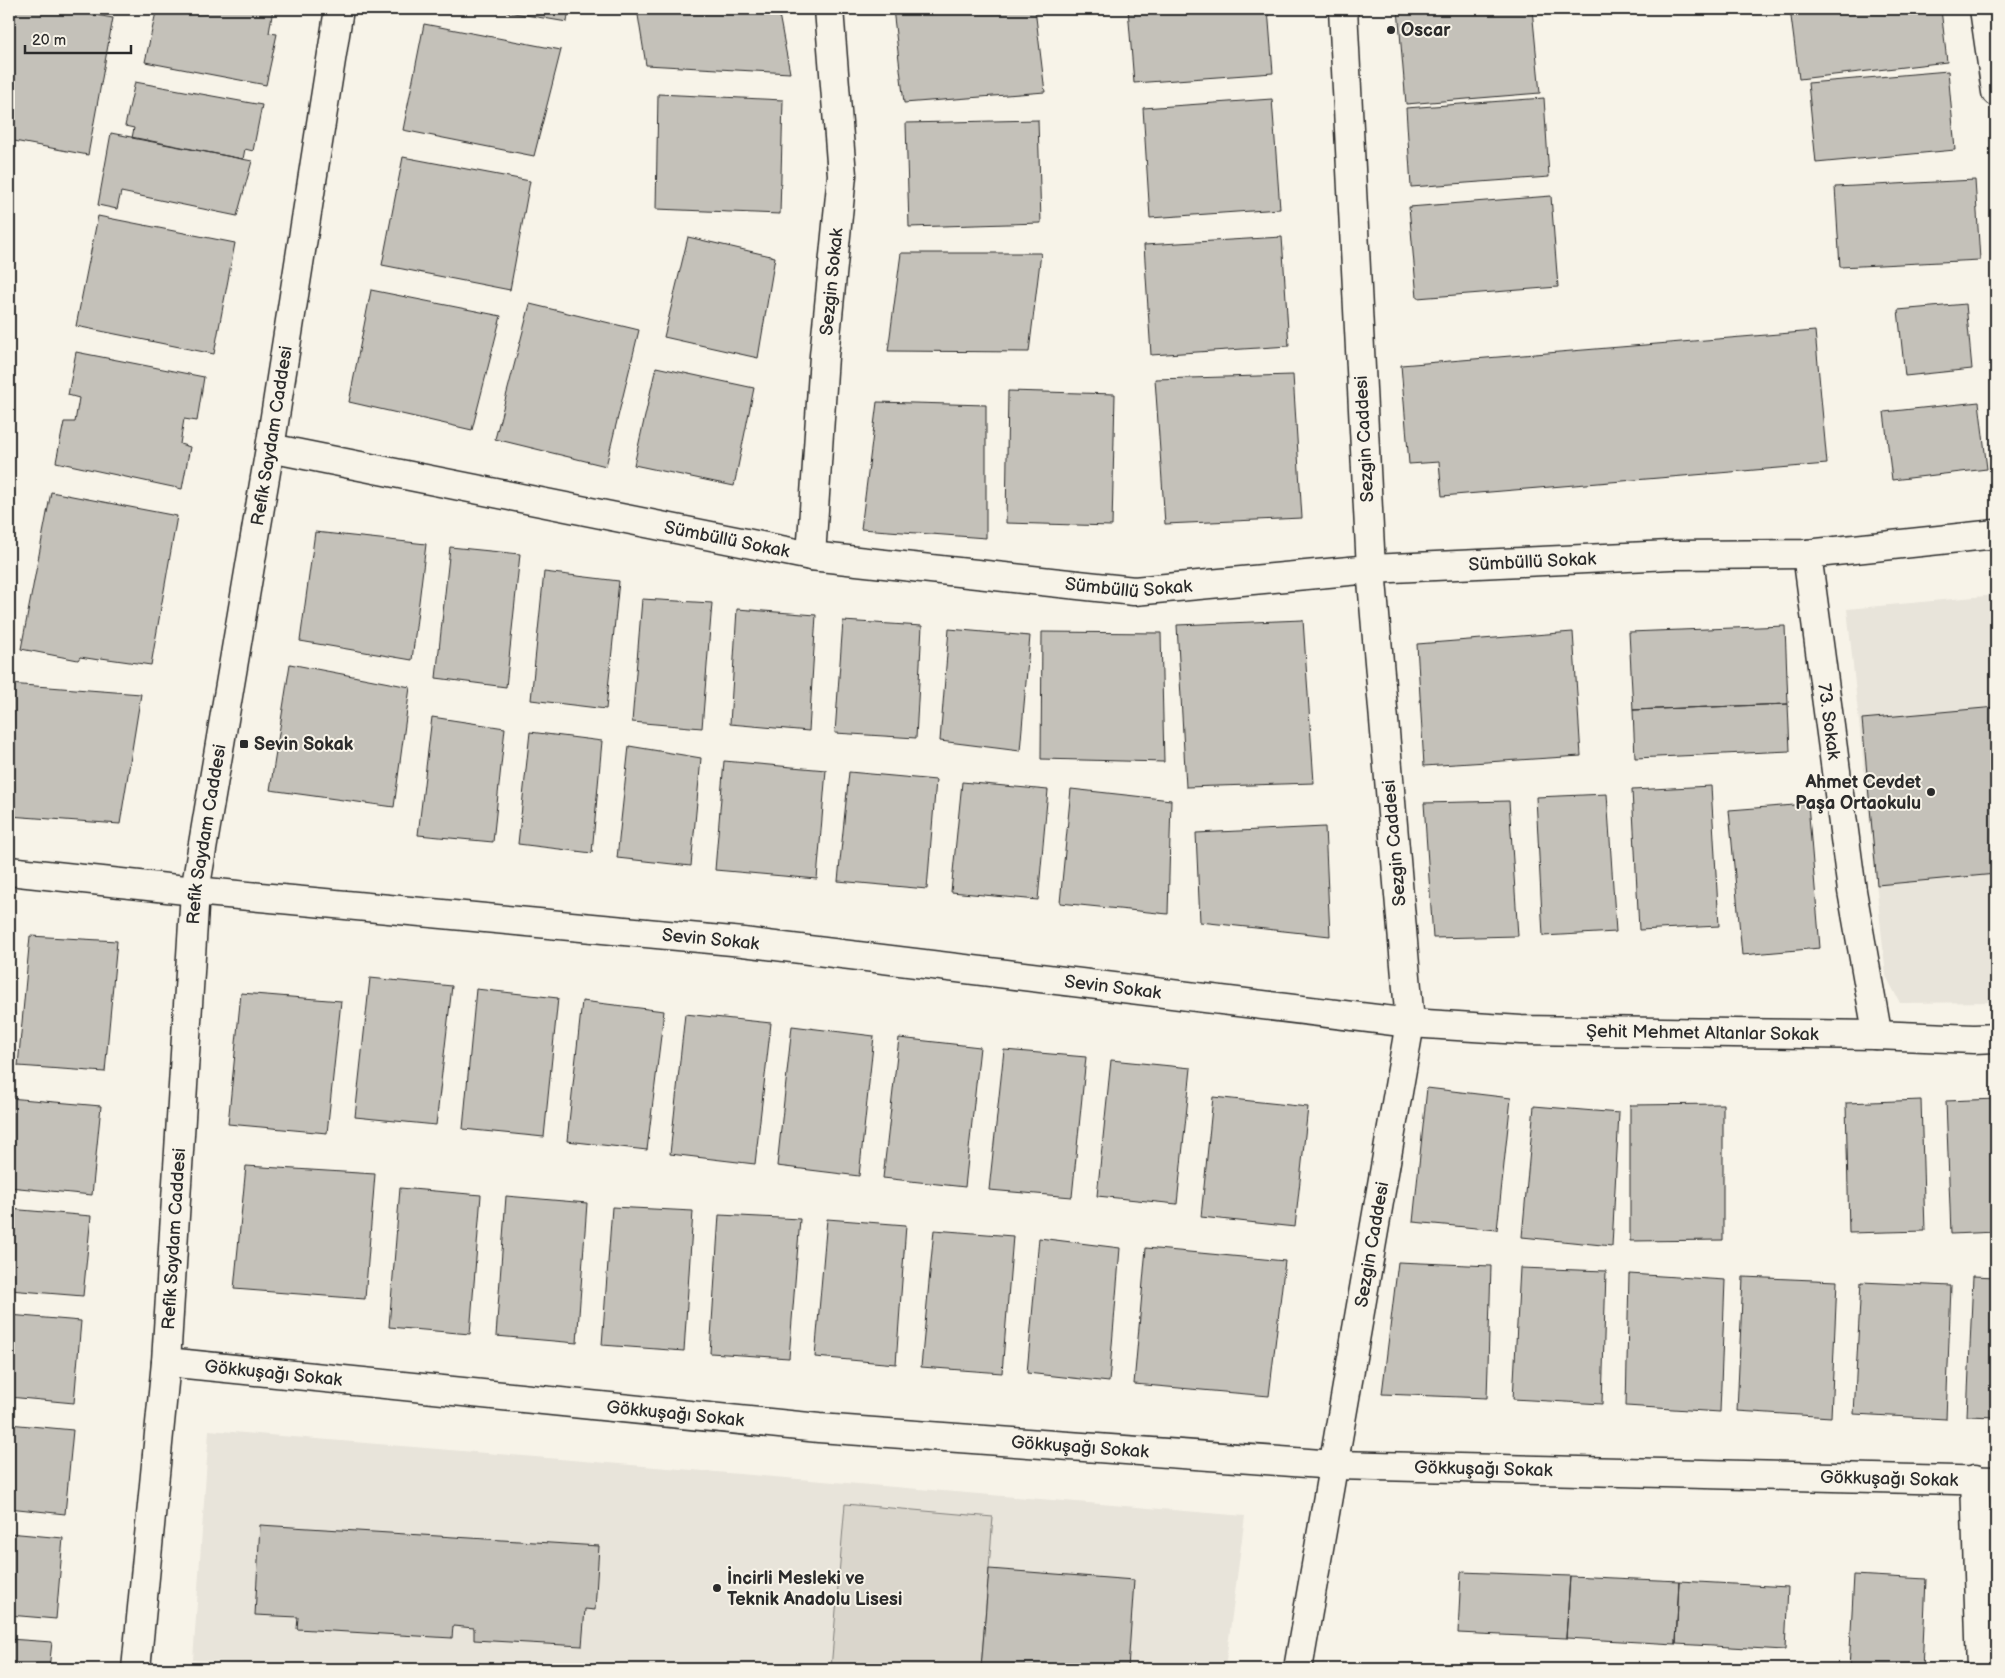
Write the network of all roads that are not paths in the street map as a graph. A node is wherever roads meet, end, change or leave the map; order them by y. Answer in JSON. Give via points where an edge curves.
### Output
{"nodes":[{"id":1,"x":339,"y":9,"type":"edge"},
{"id":2,"x":829,"y":9,"type":"edge"},
{"id":3,"x":1343,"y":9,"type":"edge"},
{"id":4,"x":1984,"y":9,"type":"edge"},
{"id":5,"x":1996,"y":92,"type":"edge"},
{"id":6,"x":270,"y":448,"type":"junction"},
{"id":7,"x":1996,"y":534,"type":"edge"},
{"id":8,"x":1807,"y":554,"type":"junction"},
{"id":9,"x":810,"y":556,"type":"junction"},
{"id":10,"x":1371,"y":569,"type":"junction"},
{"id":11,"x":9,"y":871,"type":"edge"},
{"id":12,"x":195,"y":892,"type":"junction"},
{"id":13,"x":1410,"y":1023,"type":"junction"},
{"id":14,"x":1874,"y":1035,"type":"junction"},
{"id":15,"x":1996,"y":1038,"type":"edge"},
{"id":16,"x":166,"y":1362,"type":"junction"},
{"id":17,"x":1335,"y":1465,"type":"junction"},
{"id":18,"x":1986,"y":1480,"type":"edge"},
{"id":19,"x":136,"y":1669,"type":"edge"},
{"id":20,"x":1298,"y":1669,"type":"edge"},
{"id":21,"x":1981,"y":1669,"type":"edge"}],
"edges":[{"from":1,"to":6,"type":"street","name":"Refik Saydam Caddesi"},
{"from":2,"to":9,"type":"street","name":"Sezgin Sokak","via":[[842,175],[824,356]]},
{"from":3,"to":10,"type":"street","name":"Sezgin Caddesi"},
{"from":4,"to":5,"type":"street"},
{"from":6,"to":9,"type":"street","name":"Sümbüllü Sokak"},
{"from":6,"to":12,"type":"street","name":"Refik Saydam Caddesi"},
{"from":7,"to":8,"type":"street","name":"Sümbüllü Sokak"},
{"from":8,"to":10,"type":"street","name":"Sümbüllü Sokak","via":[[1670,555]]},
{"from":8,"to":14,"type":"street","name":"73. Sokak","via":[[1852,891],[1877,1032]]},
{"from":9,"to":10,"type":"street","name":"Sümbüllü Sokak","via":[[1134,591]]},
{"from":10,"to":13,"type":"street","name":"Sezgin Caddesi"},
{"from":11,"to":12,"type":"street","name":"Sevin Sokak"},
{"from":12,"to":13,"type":"street","name":"Sevin Sokak","via":[[742,942]]},
{"from":12,"to":16,"type":"street","name":"Refik Saydam Caddesi"},
{"from":13,"to":14,"type":"street","name":"Şehit Mehmet Altanlar Sokak","via":[[1522,1030]]},
{"from":13,"to":17,"type":"street","name":"Sezgin Caddesi"},
{"from":14,"to":15,"type":"street","name":"Şehit Mehmet Altanlar Sokak"},
{"from":16,"to":17,"type":"street","name":"Gökkuşağı Sokak","via":[[819,1428]]},
{"from":16,"to":19,"type":"street","name":"Refik Saydam Caddesi"},
{"from":17,"to":18,"type":"street","name":"Gökkuşağı Sokak"},
{"from":17,"to":20,"type":"street","name":"Sezgin Caddesi"},
{"from":18,"to":21,"type":"street"}]}
